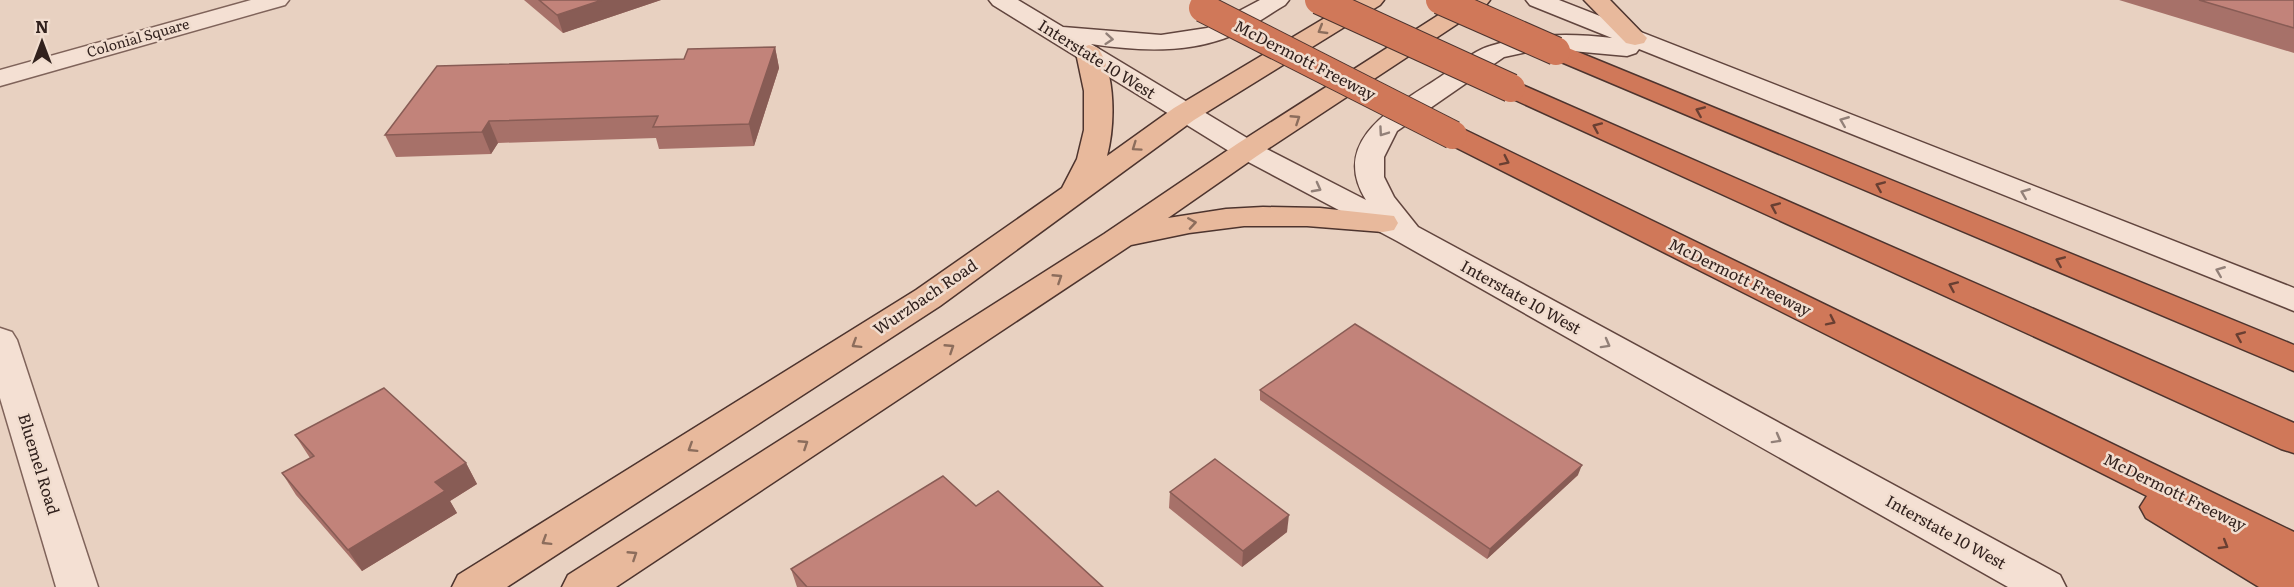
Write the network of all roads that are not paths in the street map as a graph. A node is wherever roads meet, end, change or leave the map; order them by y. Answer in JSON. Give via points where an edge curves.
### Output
{"nodes":[{"id":1,"x":277,"y":0,"type":"edge"},
{"id":2,"x":1001,"y":0,"type":"edge"},
{"id":3,"x":1277,"y":0,"type":"edge"},
{"id":4,"x":1319,"y":0,"type":"edge"},
{"id":5,"x":1372,"y":0,"type":"edge"},
{"id":6,"x":1440,"y":0,"type":"edge"},
{"id":7,"x":1478,"y":0,"type":"edge"},
{"id":8,"x":1538,"y":0,"type":"edge"},
{"id":9,"x":1596,"y":0,"type":"edge"},
{"id":10,"x":1195,"y":4,"type":"edge"},
{"id":11,"x":1051,"y":30,"type":"junction"},
{"id":12,"x":1635,"y":38,"type":"junction"},
{"id":13,"x":1089,"y":53,"type":"junction"},
{"id":14,"x":1685,"y":58,"type":"junction"},
{"id":15,"x":0,"y":78,"type":"edge"},
{"id":16,"x":1184,"y":114,"type":"junction"},
{"id":17,"x":1247,"y":150,"type":"junction"},
{"id":18,"x":1076,"y":190,"type":"junction"},
{"id":19,"x":1396,"y":229,"type":"junction"},
{"id":20,"x":1115,"y":241,"type":"junction"},
{"id":21,"x":2294,"y":300,"type":"edge"},
{"id":22,"x":1995,"y":305,"type":"junction"},
{"id":23,"x":0,"y":340,"type":"edge"},
{"id":24,"x":2294,"y":359,"type":"edge"},
{"id":25,"x":1940,"y":375,"type":"junction"},
{"id":26,"x":2294,"y":421,"type":"edge"},
{"id":27,"x":2294,"y":439,"type":"edge"},
{"id":28,"x":2294,"y":551,"type":"edge"},
{"id":29,"x":76,"y":587,"type":"edge"},
{"id":30,"x":473,"y":587,"type":"edge"},
{"id":31,"x":584,"y":587,"type":"edge"},
{"id":32,"x":2045,"y":587,"type":"edge"},
{"id":33,"x":2294,"y":587,"type":"edge"}],
"edges":[{"from":1,"to":15,"type":"main road","name":"Colonial Square"},
{"from":2,"to":11,"type":"main road","name":"Interstate 10 West"},
{"from":11,"to":3,"type":"main road","one_way":true,"via":[[1105,39],[1184,40],[1217,33]]},
{"from":22,"to":4,"type":"highway","one_way":true,"bridge":true},
{"from":5,"to":16,"type":"main road","name":"Wurzbach Road","one_way":true},
{"from":24,"to":6,"type":"highway","one_way":true,"bridge":true},
{"from":17,"to":7,"type":"main road","one_way":true},
{"from":8,"to":12,"type":"main road"},
{"from":9,"to":12,"type":"main road"},
{"from":10,"to":25,"type":"highway","name":"McDermott Freeway","one_way":true,"bridge":true},
{"from":11,"to":13,"type":"main road","name":"Interstate 10 West"},
{"from":12,"to":14,"type":"main road"},
{"from":13,"to":16,"type":"main road","name":"Interstate 10 West"},
{"from":13,"to":18,"type":"main road","via":[[1097,83],[1099,129],[1093,157]]},
{"from":14,"to":19,"type":"main road","one_way":true,"via":[[1582,43],[1515,45],[1495,52],[1387,125],[1377,141],[1368,169]]},
{"from":21,"to":14,"type":"main road","one_way":true},
{"from":16,"to":17,"type":"main road","name":"Interstate 10 West"},
{"from":16,"to":18,"type":"main road","name":"Wurzbach Road","one_way":true},
{"from":17,"to":19,"type":"main road","name":"Interstate 10 West","one_way":true},
{"from":17,"to":20,"type":"main road"},
{"from":18,"to":30,"type":"main road","name":"Wurzbach Road","one_way":true,"via":[[928,298]]},
{"from":20,"to":19,"type":"main road","one_way":true,"via":[[1166,228],[1233,218],[1280,216]]},
{"from":19,"to":32,"type":"main road","name":"Interstate 10 West","one_way":true},
{"from":31,"to":20,"type":"main road","one_way":true},
{"from":22,"to":26,"type":"highway"},
{"from":22,"to":27,"type":"highway"},
{"from":23,"to":29,"type":"main road","name":"Bluemel Road"},
{"from":25,"to":28,"type":"highway","name":"McDermott Freeway"},
{"from":25,"to":33,"type":"highway","one_way":true}]}
